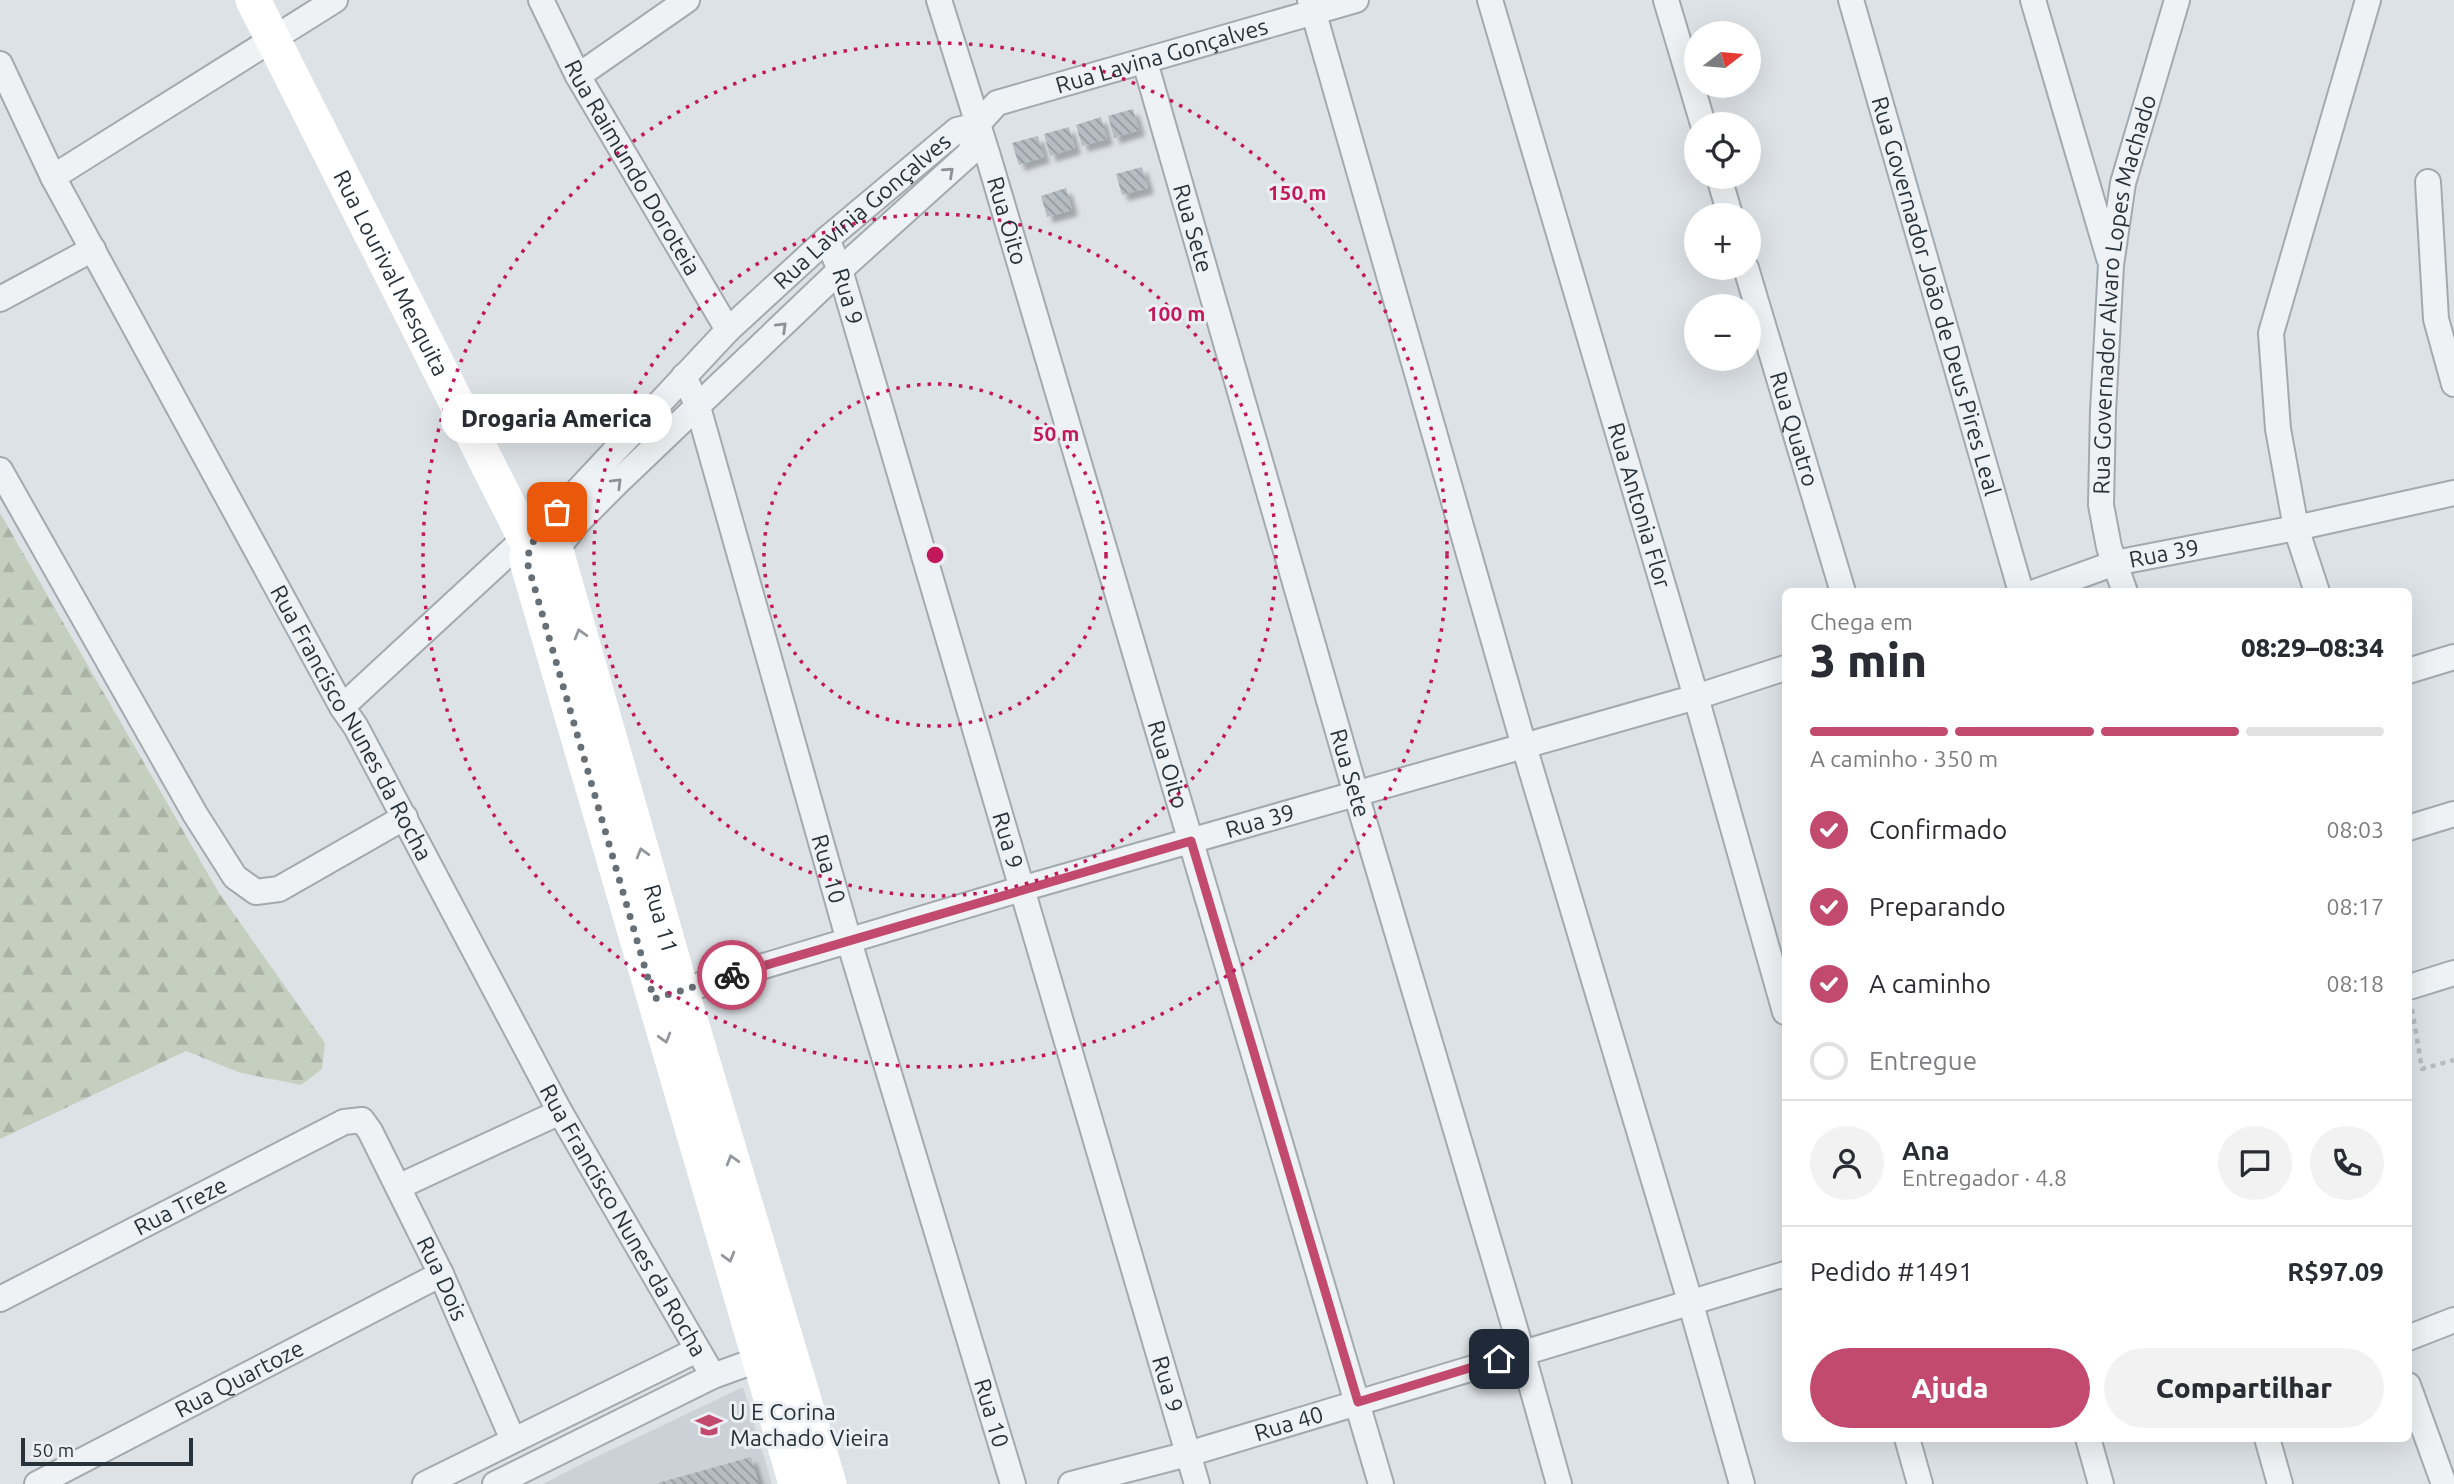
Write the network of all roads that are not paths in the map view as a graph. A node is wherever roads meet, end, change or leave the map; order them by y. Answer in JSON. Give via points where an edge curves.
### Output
{"nodes":[{"id":1,"x":253,"y":0,"type":"edge"},
{"id":2,"x":335,"y":0,"type":"edge"},
{"id":3,"x":541,"y":0,"type":"edge"},
{"id":4,"x":687,"y":0,"type":"edge"},
{"id":5,"x":939,"y":0,"type":"edge"},
{"id":6,"x":1356,"y":0,"type":"edge"},
{"id":7,"x":1490,"y":0,"type":"edge"},
{"id":8,"x":1666,"y":0,"type":"edge"},
{"id":9,"x":1851,"y":0,"type":"edge"},
{"id":10,"x":2034,"y":0,"type":"edge"},
{"id":11,"x":2177,"y":0,"type":"edge"},
{"id":12,"x":2368,"y":0,"type":"edge"},
{"id":13,"x":1312,"y":6,"type":"edge"},
{"id":14,"x":272,"y":41,"type":"junction"},
{"id":15,"x":1145,"y":62,"type":"junction"},
{"id":16,"x":0,"y":64,"type":"edge"},
{"id":17,"x":578,"y":76,"type":"junction"},
{"id":18,"x":1699,"y":112,"type":"edge"},
{"id":19,"x":976,"y":125,"type":"junction"},
{"id":20,"x":53,"y":177,"type":"junction"},
{"id":21,"x":2428,"y":181,"type":"dead end"},
{"id":22,"x":827,"y":239,"type":"junction"},
{"id":23,"x":93,"y":249,"type":"junction"},
{"id":24,"x":2111,"y":265,"type":"junction"},
{"id":25,"x":840,"y":270,"type":"junction"},
{"id":26,"x":1750,"y":280,"type":"edge"},
{"id":27,"x":0,"y":299,"type":"edge"},
{"id":28,"x":728,"y":330,"type":"junction"},
{"id":29,"x":684,"y":376,"type":"junction"},
{"id":30,"x":2454,"y":384,"type":"edge"},
{"id":31,"x":698,"y":407,"type":"junction"},
{"id":32,"x":0,"y":470,"type":"edge"},
{"id":33,"x":2454,"y":493,"type":"edge"},
{"id":34,"x":2296,"y":528,"type":"junction"},
{"id":35,"x":536,"y":552,"type":"junction"},
{"id":36,"x":2115,"y":563,"type":"junction"},
{"id":37,"x":1842,"y":588,"type":"edge"},
{"id":38,"x":2020,"y":588,"type":"edge"},
{"id":39,"x":2046,"y":588,"type":"edge"},
{"id":40,"x":2124,"y":588,"type":"edge"},
{"id":41,"x":2316,"y":588,"type":"edge"},
{"id":42,"x":2454,"y":657,"type":"edge"},
{"id":43,"x":1782,"y":669,"type":"edge"},
{"id":44,"x":2412,"y":670,"type":"edge"},
{"id":45,"x":1696,"y":697,"type":"junction"},
{"id":46,"x":342,"y":707,"type":"junction"},
{"id":47,"x":1524,"y":746,"type":"junction"},
{"id":48,"x":1356,"y":793,"type":"junction"},
{"id":49,"x":2454,"y":814,"type":"edge"},
{"id":50,"x":405,"y":817,"type":"junction"},
{"id":51,"x":2412,"y":827,"type":"edge"},
{"id":52,"x":1191,"y":841,"type":"junction"},
{"id":53,"x":1021,"y":889,"type":"junction"},
{"id":54,"x":849,"y":941,"type":"junction"},
{"id":55,"x":2454,"y":973,"type":"edge"},
{"id":56,"x":2412,"y":986,"type":"edge"},
{"id":57,"x":667,"y":994,"type":"junction"},
{"id":58,"x":1782,"y":1001,"type":"edge"},
{"id":59,"x":560,"y":1112,"type":"junction"},
{"id":60,"x":362,"y":1120,"type":"joint"},
{"id":61,"x":398,"y":1187,"type":"junction"},
{"id":62,"x":441,"y":1274,"type":"junction"},
{"id":63,"x":1782,"y":1275,"type":"edge"},
{"id":64,"x":0,"y":1299,"type":"edge"},
{"id":65,"x":1690,"y":1301,"type":"junction"},
{"id":66,"x":2454,"y":1320,"type":"edge"},
{"id":67,"x":2412,"y":1336,"type":"edge"},
{"id":68,"x":697,"y":1350,"type":"junction"},
{"id":69,"x":1522,"y":1352,"type":"junction"},
{"id":70,"x":774,"y":1354,"type":"junction"},
{"id":71,"x":713,"y":1376,"type":"junction"},
{"id":72,"x":2412,"y":1396,"type":"edge"},
{"id":73,"x":1358,"y":1402,"type":"junction"},
{"id":74,"x":513,"y":1440,"type":"junction"},
{"id":75,"x":1908,"y":1442,"type":"edge"},
{"id":76,"x":2089,"y":1442,"type":"edge"},
{"id":77,"x":2268,"y":1442,"type":"edge"},
{"id":78,"x":1188,"y":1454,"type":"junction"},
{"id":79,"x":37,"y":1484,"type":"edge"},
{"id":80,"x":425,"y":1484,"type":"edge"},
{"id":81,"x":495,"y":1484,"type":"edge"},
{"id":82,"x":796,"y":1484,"type":"edge"},
{"id":83,"x":829,"y":1484,"type":"edge"},
{"id":84,"x":1013,"y":1484,"type":"edge"},
{"id":85,"x":1071,"y":1484,"type":"edge"},
{"id":86,"x":1196,"y":1484,"type":"edge"},
{"id":87,"x":1381,"y":1484,"type":"edge"},
{"id":88,"x":1559,"y":1484,"type":"edge"},
{"id":89,"x":1742,"y":1484,"type":"edge"},
{"id":90,"x":1920,"y":1484,"type":"edge"},
{"id":91,"x":2101,"y":1484,"type":"edge"},
{"id":92,"x":2280,"y":1484,"type":"edge"},
{"id":93,"x":2444,"y":1484,"type":"edge"}],
"edges":[{"from":1,"to":14,"type":"main road","name":"Rua Lourival Mesquita"},
{"from":2,"to":14,"type":"street"},
{"from":3,"to":17,"type":"street","name":"Rua Raimundo Doroteia"},
{"from":4,"to":17,"type":"street"},
{"from":5,"to":19,"type":"street","name":"Rua Oito"},
{"from":6,"to":13,"type":"street","name":"Rua Lavina Gonçalves"},
{"from":7,"to":45,"type":"street","name":"Rua Antonia Flor"},
{"from":8,"to":18,"type":"street"},
{"from":9,"to":38,"type":"street","name":"Rua Governador João de Deus Pires Leal"},
{"from":10,"to":24,"type":"street"},
{"from":11,"to":24,"type":"street","name":"Rua Governador Alvaro Lopes Machado","via":[[2123,184]]},
{"from":12,"to":34,"type":"street","via":[[2271,333],[2278,429]]},
{"from":13,"to":15,"type":"street","name":"Rua Lavina Gonçalves"},
{"from":13,"to":47,"type":"street"},
{"from":14,"to":20,"type":"street"},
{"from":14,"to":35,"type":"main road","name":"Rua Lourival Mesquita"},
{"from":15,"to":19,"type":"street","name":"Rua Lavina Gonçalves","via":[[997,103]]},
{"from":15,"to":48,"type":"street","name":"Rua Sete"},
{"from":16,"to":20,"type":"street","name":"Rua Francisco Nunes da Rocha"},
{"from":17,"to":28,"type":"street","name":"Rua Raimundo Doroteia"},
{"from":19,"to":22,"type":"street","name":"Rua Lavínia Gonçalves","via":[[957,130]]},
{"from":25,"to":19,"type":"street","name":"Rua Lavínia Gonçalves","one_way":true,"via":[[970,153]]},
{"from":19,"to":52,"type":"street","name":"Rua Oito"},
{"from":20,"to":23,"type":"street","name":"Rua Francisco Nunes da Rocha"},
{"from":21,"to":30,"type":"street","via":[[2436,319]]},
{"from":22,"to":25,"type":"street","name":"Rua 9"},
{"from":22,"to":28,"type":"street","name":"Rua Lavínia Gonçalves"},
{"from":23,"to":27,"type":"street"},
{"from":23,"to":46,"type":"street","name":"Rua Francisco Nunes da Rocha"},
{"from":24,"to":36,"type":"street","name":"Rua Governador Alvaro Lopes Machado","via":[[2101,505]]},
{"from":31,"to":25,"type":"street","name":"Rua Lavínia Gonçalves","one_way":true},
{"from":25,"to":53,"type":"street","name":"Rua 9"},
{"from":26,"to":37,"type":"street","name":"Rua Quatro"},
{"from":28,"to":29,"type":"street","name":"Rua Lavínia Gonçalves"},
{"from":29,"to":31,"type":"street","name":"Rua 10"},
{"from":29,"to":35,"type":"street","name":"Rua Lavínia Gonçalves","via":[[539,532]]},
{"from":35,"to":31,"type":"street","name":"Rua Lavínia Gonçalves","one_way":true,"via":[[561,544]]},
{"from":31,"to":54,"type":"street","name":"Rua 10"},
{"from":32,"to":50,"type":"street","via":[[235,877],[256,892],[279,888]]},
{"from":33,"to":34,"type":"street","name":"Rua 39"},
{"from":34,"to":36,"type":"street","name":"Rua 39"},
{"from":34,"to":41,"type":"street"},
{"from":35,"to":46,"type":"street","name":"Rua Lavínia Gonçalves"},
{"from":35,"to":57,"type":"main road","name":"Rua 11"},
{"from":36,"to":39,"type":"street","name":"Rua 39"},
{"from":36,"to":40,"type":"street","name":"Rua Governador Alvaro Lopes Machado"},
{"from":42,"to":44,"type":"street"},
{"from":43,"to":45,"type":"street","name":"Rua 39"},
{"from":45,"to":47,"type":"street","name":"Rua 39"},
{"from":45,"to":58,"type":"street","name":"Rua Antonia Flor"},
{"from":46,"to":50,"type":"street","name":"Rua Francisco Nunes da Rocha"},
{"from":47,"to":48,"type":"street","name":"Rua 39"},
{"from":47,"to":65,"type":"street"},
{"from":48,"to":52,"type":"street","name":"Rua 39"},
{"from":48,"to":69,"type":"street","name":"Rua Sete"},
{"from":49,"to":51,"type":"street"},
{"from":50,"to":59,"type":"street","name":"Rua Francisco Nunes da Rocha"},
{"from":52,"to":53,"type":"street","name":"Rua 39"},
{"from":52,"to":73,"type":"street","name":"Rua Oito"},
{"from":53,"to":54,"type":"street","name":"Rua 39"},
{"from":53,"to":78,"type":"street","name":"Rua 9"},
{"from":54,"to":57,"type":"street","name":"Rua 39"},
{"from":54,"to":84,"type":"street","name":"Rua 10"},
{"from":55,"to":56,"type":"street"},
{"from":57,"to":70,"type":"main road","name":"Rua 11","via":[[750,1329]]},
{"from":59,"to":61,"type":"street"},
{"from":59,"to":68,"type":"street","name":"Rua Francisco Nunes da Rocha"},
{"from":60,"to":61,"type":"street","name":"Rua Dois"},
{"from":60,"to":64,"type":"street","name":"Rua Treze","via":[[344,1122]]},
{"from":61,"to":62,"type":"street","name":"Rua Dois"},
{"from":62,"to":74,"type":"street","name":"Rua Dois"},
{"from":62,"to":79,"type":"street","name":"Rua Quartoze"},
{"from":63,"to":65,"type":"street","name":"Rua 40"},
{"from":65,"to":69,"type":"street","name":"Rua 40"},
{"from":65,"to":89,"type":"street"},
{"from":66,"to":67,"type":"street"},
{"from":68,"to":71,"type":"street","name":"Rua Francisco Nunes da Rocha"},
{"from":68,"to":74,"type":"street"},
{"from":69,"to":73,"type":"street","name":"Rua 40"},
{"from":69,"to":88,"type":"street","name":"Rua Sete"},
{"from":70,"to":71,"type":"street"},
{"from":70,"to":82,"type":"main road","name":"Rua 11"},
{"from":70,"to":83,"type":"main road","name":"Rua 11"},
{"from":71,"to":81,"type":"street"},
{"from":72,"to":93,"type":"street"},
{"from":73,"to":78,"type":"street","name":"Rua 40"},
{"from":73,"to":87,"type":"street","name":"Rua Oito"},
{"from":74,"to":80,"type":"street"},
{"from":75,"to":90,"type":"street"},
{"from":76,"to":91,"type":"street"},
{"from":77,"to":92,"type":"street"},
{"from":78,"to":85,"type":"street","name":"Rua 40"},
{"from":78,"to":86,"type":"street","name":"Rua 9"}]}
